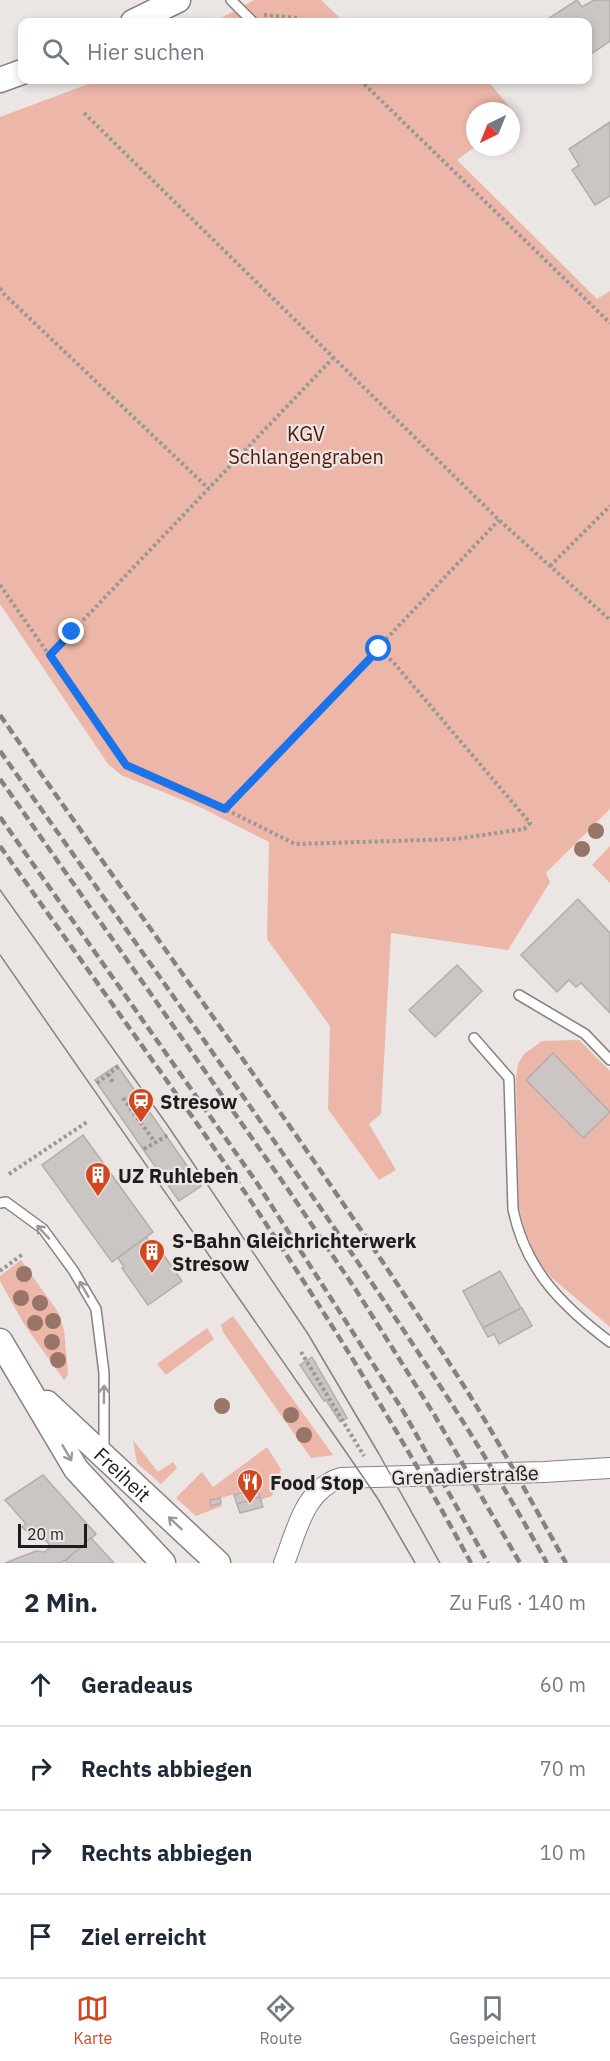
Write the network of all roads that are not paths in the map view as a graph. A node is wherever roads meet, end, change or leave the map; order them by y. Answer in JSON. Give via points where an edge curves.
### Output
{"nodes":[{"id":1,"x":178,"y":0,"type":"edge"},
{"id":2,"x":231,"y":0,"type":"edge"},
{"id":3,"x":142,"y":18,"type":"edge"},
{"id":4,"x":249,"y":18,"type":"edge"},
{"id":5,"x":519,"y":995,"type":"dead end"},
{"id":6,"x":474,"y":1038,"type":"dead end"},
{"id":7,"x":610,"y":1060,"type":"edge"},
{"id":8,"x":0,"y":1203,"type":"edge"},
{"id":9,"x":0,"y":1341,"type":"edge"},
{"id":10,"x":610,"y":1342,"type":"edge"},
{"id":11,"x":27,"y":1384,"type":"junction"},
{"id":12,"x":104,"y":1457,"type":"junction"},
{"id":13,"x":610,"y":1468,"type":"edge"},
{"id":14,"x":209,"y":1560,"type":"edge"},
{"id":15,"x":163,"y":1563,"type":"edge"},
{"id":16,"x":284,"y":1563,"type":"edge"}],
"edges":[{"from":1,"to":3,"type":"street"},
{"from":2,"to":4,"type":"lane"},
{"from":5,"to":7,"type":"lane","via":[[585,1034]]},
{"from":6,"to":10,"type":"lane","via":[[509,1078],[513,1209],[516,1227],[533,1265],[545,1283]]},
{"from":12,"to":8,"type":"lane","one_way":true,"via":[[104,1373],[96,1309],[43,1229],[6,1202]]},
{"from":9,"to":11,"type":"street","name":"Freiheit"},
{"from":11,"to":12,"type":"street","name":"Freiheit"},
{"from":11,"to":15,"type":"street","name":"Freiheit","one_way":true,"via":[[76,1469]]},
{"from":14,"to":12,"type":"street","name":"Freiheit","one_way":true},
{"from":13,"to":16,"type":"street","name":"Grenadierstraße","via":[[341,1478],[325,1484],[312,1497]]}]}
